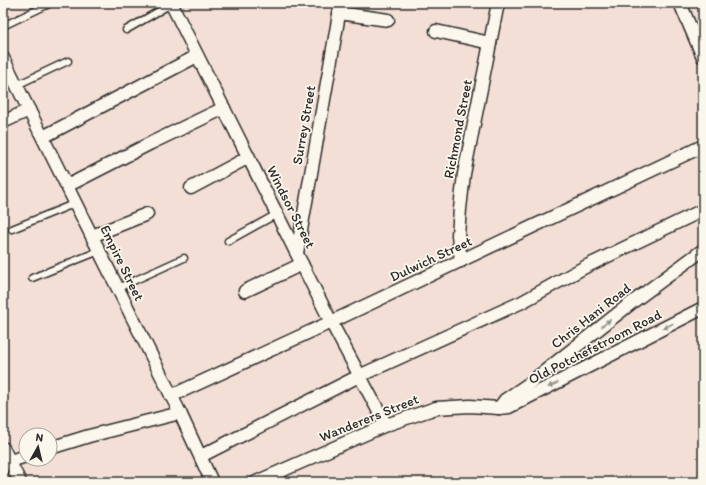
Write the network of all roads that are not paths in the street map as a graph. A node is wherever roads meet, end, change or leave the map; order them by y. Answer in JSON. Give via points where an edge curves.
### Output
{"nodes":[{"id":1,"x":51,"y":3,"type":"edge"},
{"id":2,"x":680,"y":3,"type":"edge"},
{"id":3,"x":171,"y":4,"type":"edge"},
{"id":4,"x":500,"y":4,"type":"edge"},
{"id":5,"x":340,"y":8,"type":"edge"},
{"id":6,"x":388,"y":20,"type":"dead end"},
{"id":7,"x":3,"y":26,"type":"edge"},
{"id":8,"x":126,"y":30,"type":"dead end"},
{"id":9,"x":436,"y":31,"type":"dead end"},
{"id":10,"x":490,"y":43,"type":"junction"},
{"id":11,"x":197,"y":56,"type":"junction"},
{"id":12,"x":703,"y":57,"type":"edge"},
{"id":13,"x":3,"y":59,"type":"edge"},
{"id":14,"x":68,"y":61,"type":"dead end"},
{"id":15,"x":17,"y":85,"type":"junction"},
{"id":16,"x":224,"y":108,"type":"junction"},
{"id":17,"x":29,"y":110,"type":"junction"},
{"id":18,"x":3,"y":122,"type":"edge"},
{"id":19,"x":43,"y":137,"type":"junction"},
{"id":20,"x":703,"y":146,"type":"edge"},
{"id":21,"x":249,"y":157,"type":"junction"},
{"id":22,"x":67,"y":186,"type":"junction"},
{"id":23,"x":191,"y":188,"type":"dead end"},
{"id":24,"x":76,"y":203,"type":"junction"},
{"id":25,"x":703,"y":210,"type":"edge"},
{"id":26,"x":147,"y":214,"type":"dead end"},
{"id":27,"x":277,"y":214,"type":"junction"},
{"id":28,"x":12,"y":229,"type":"dead end"},
{"id":29,"x":92,"y":236,"type":"junction"},
{"id":30,"x":228,"y":241,"type":"dead end"},
{"id":31,"x":703,"y":250,"type":"edge"},
{"id":32,"x":99,"y":251,"type":"junction"},
{"id":33,"x":184,"y":258,"type":"dead end"},
{"id":34,"x":300,"y":258,"type":"junction"},
{"id":35,"x":461,"y":261,"type":"junction"},
{"id":36,"x":32,"y":278,"type":"dead end"},
{"id":37,"x":118,"y":288,"type":"junction"},
{"id":38,"x":245,"y":291,"type":"dead end"},
{"id":39,"x":703,"y":308,"type":"edge"},
{"id":40,"x":331,"y":322,"type":"junction"},
{"id":41,"x":360,"y":376,"type":"junction"},
{"id":42,"x":171,"y":396,"type":"junction"},
{"id":43,"x":499,"y":408,"type":"junction"},
{"id":44,"x":180,"y":413,"type":"junction"},
{"id":45,"x":386,"y":424,"type":"junction"},
{"id":46,"x":58,"y":446,"type":"edge"},
{"id":47,"x":3,"y":448,"type":"edge"},
{"id":48,"x":201,"y":456,"type":"junction"},
{"id":49,"x":18,"y":460,"type":"edge"},
{"id":50,"x":8,"y":466,"type":"edge"},
{"id":51,"x":20,"y":482,"type":"edge"},
{"id":52,"x":212,"y":482,"type":"edge"},
{"id":53,"x":256,"y":482,"type":"edge"}],
"edges":[{"from":1,"to":7,"type":"lane"},
{"from":2,"to":12,"type":"street"},
{"from":3,"to":8,"type":"lane"},
{"from":3,"to":11,"type":"street","name":"Windsor Street"},
{"from":4,"to":10,"type":"street","name":"Richmond Street"},
{"from":5,"to":6,"type":"street"},
{"from":5,"to":34,"type":"street","name":"Surrey Street"},
{"from":9,"to":10,"type":"street"},
{"from":10,"to":35,"type":"street","name":"Richmond Street","via":[[464,174],[458,234]]},
{"from":11,"to":16,"type":"street","name":"Windsor Street"},
{"from":11,"to":19,"type":"street"},
{"from":13,"to":15,"type":"street","name":"Empire Street"},
{"from":14,"to":15,"type":"lane"},
{"from":15,"to":17,"type":"street","name":"Empire Street"},
{"from":16,"to":21,"type":"street","name":"Windsor Street"},
{"from":16,"to":22,"type":"street"},
{"from":17,"to":18,"type":"street"},
{"from":17,"to":19,"type":"street","name":"Empire Street"},
{"from":19,"to":22,"type":"street","name":"Empire Street"},
{"from":20,"to":35,"type":"street","name":"Dulwich Street"},
{"from":21,"to":23,"type":"street"},
{"from":21,"to":27,"type":"street","name":"Windsor Street"},
{"from":22,"to":24,"type":"street","name":"Empire Street"},
{"from":24,"to":28,"type":"lane"},
{"from":24,"to":29,"type":"street","name":"Empire Street"},
{"from":25,"to":41,"type":"street","via":[[585,267],[522,302]]},
{"from":26,"to":29,"type":"street"},
{"from":27,"to":30,"type":"lane"},
{"from":27,"to":34,"type":"street","name":"Windsor Street"},
{"from":29,"to":32,"type":"street","name":"Empire Street"},
{"from":43,"to":31,"type":"street","name":"Chris Hani Road","one_way":true,"via":[[505,400]]},
{"from":32,"to":36,"type":"lane"},
{"from":32,"to":37,"type":"street","name":"Empire Street"},
{"from":33,"to":37,"type":"lane"},
{"from":34,"to":38,"type":"street"},
{"from":34,"to":40,"type":"street","name":"Windsor Street"},
{"from":35,"to":40,"type":"street","name":"Dulwich Street"},
{"from":37,"to":42,"type":"street","name":"Empire Street"},
{"from":39,"to":43,"type":"street","name":"Old Potchefstroom Road","one_way":true,"via":[[509,407]]},
{"from":40,"to":41,"type":"street","name":"Windsor Street"},
{"from":40,"to":42,"type":"street","name":"Dulwich Street"},
{"from":41,"to":45,"type":"street","name":"Windsor Street"},
{"from":41,"to":48,"type":"street"},
{"from":42,"to":44,"type":"street","name":"Empire Street"},
{"from":43,"to":45,"type":"street","name":"Wanderers Street","via":[[436,408]]},
{"from":44,"to":46,"type":"street"},
{"from":44,"to":48,"type":"street","name":"Empire Street"},
{"from":45,"to":53,"type":"street","name":"Wanderers Street"},
{"from":47,"to":50,"type":"street"},
{"from":48,"to":52,"type":"street","name":"Empire Street"},
{"from":49,"to":50,"type":"street"},
{"from":50,"to":51,"type":"street"}]}
